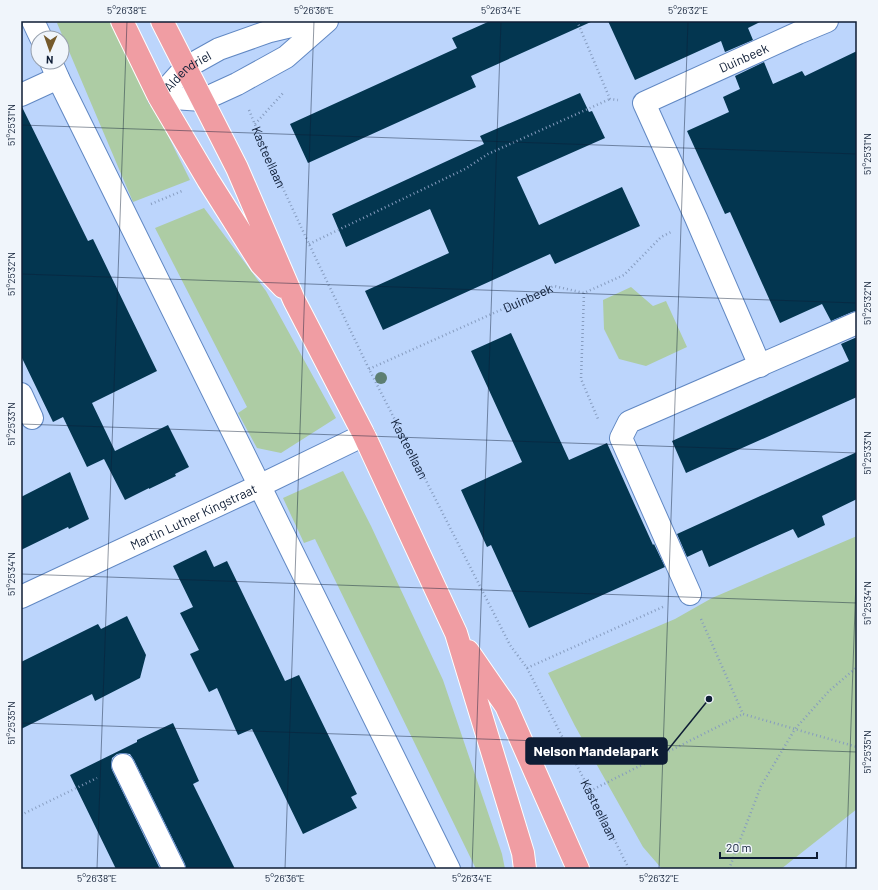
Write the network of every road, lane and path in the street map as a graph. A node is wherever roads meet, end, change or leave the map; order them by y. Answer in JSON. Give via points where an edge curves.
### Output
{"nodes":[{"id":1,"x":122,"y":21,"type":"edge"},
{"id":2,"x":162,"y":21,"type":"edge"},
{"id":3,"x":312,"y":21,"type":"edge"},
{"id":4,"x":327,"y":21,"type":"edge"},
{"id":5,"x":577,"y":21,"type":"edge"},
{"id":6,"x":827,"y":21,"type":"edge"},
{"id":7,"x":185,"y":68,"type":"junction"},
{"id":8,"x":54,"y":70,"type":"edge"},
{"id":9,"x":237,"y":84,"type":"junction"},
{"id":10,"x":21,"y":95,"type":"edge"},
{"id":11,"x":159,"y":97,"type":"junction"},
{"id":12,"x":610,"y":99,"type":"junction"},
{"id":13,"x":202,"y":100,"type":"junction"},
{"id":14,"x":644,"y":103,"type":"junction"},
{"id":15,"x":696,"y":218,"type":"junction"},
{"id":16,"x":309,"y":244,"type":"junction"},
{"id":17,"x":584,"y":293,"type":"junction"},
{"id":18,"x":294,"y":300,"type":"junction"},
{"id":19,"x":857,"y":324,"type":"edge"},
{"id":20,"x":760,"y":366,"type":"junction"},
{"id":21,"x":370,"y":369,"type":"junction"},
{"id":22,"x":21,"y":394,"type":"edge"},
{"id":23,"x":32,"y":418,"type":"dead end"},
{"id":24,"x":364,"y":435,"type":"junction"},
{"id":25,"x":621,"y":438,"type":"junction"},
{"id":26,"x":259,"y":486,"type":"junction"},
{"id":27,"x":690,"y":594,"type":"junction"},
{"id":28,"x":21,"y":597,"type":"edge"},
{"id":29,"x":456,"y":633,"type":"junction"},
{"id":30,"x":857,"y":667,"type":"edge"},
{"id":31,"x":527,"y":668,"type":"junction"},
{"id":32,"x":743,"y":714,"type":"junction"},
{"id":33,"x":795,"y":729,"type":"junction"},
{"id":34,"x":857,"y":747,"type":"edge"},
{"id":35,"x":123,"y":765,"type":"joint"},
{"id":36,"x":590,"y":791,"type":"junction"},
{"id":37,"x":21,"y":815,"type":"edge"},
{"id":38,"x":174,"y":869,"type":"edge"},
{"id":39,"x":449,"y":869,"type":"edge"},
{"id":40,"x":525,"y":869,"type":"edge"},
{"id":41,"x":578,"y":869,"type":"edge"},
{"id":42,"x":629,"y":869,"type":"edge"},
{"id":43,"x":729,"y":869,"type":"edge"}],
"edges":[{"from":1,"to":11,"type":"main road"},
{"from":2,"to":7,"type":"main road"},
{"from":3,"to":7,"type":"street","name":"Aldendriel","via":[[270,31],[219,49]]},
{"from":4,"to":9,"type":"street","name":"Aldendriel","via":[[286,58]]},
{"from":5,"to":12,"type":"path"},
{"from":6,"to":14,"type":"street","name":"Duinbeek"},
{"from":7,"to":11,"type":"street","name":"Aldendriel"},
{"from":7,"to":13,"type":"main road"},
{"from":8,"to":10,"type":"street"},
{"from":8,"to":26,"type":"street"},
{"from":9,"to":13,"type":"street","name":"Aldendriel"},
{"from":9,"to":16,"type":"path","name":"Kasteellaan"},
{"from":11,"to":13,"type":"street","name":"Aldendriel"},
{"from":11,"to":18,"type":"main road","via":[[261,264]]},
{"from":12,"to":14,"type":"path"},
{"from":12,"to":16,"type":"path","via":[[488,154],[465,169]]},
{"from":13,"to":18,"type":"main road","via":[[237,168]]},
{"from":14,"to":15,"type":"street"},
{"from":15,"to":17,"type":"path","via":[[661,237],[624,275]]},
{"from":15,"to":20,"type":"street"},
{"from":16,"to":21,"type":"path","name":"Kasteellaan"},
{"from":17,"to":21,"type":"path","name":"Duinbeek","via":[[554,286]]},
{"from":17,"to":25,"type":"path","via":[[581,379],[606,436]]},
{"from":18,"to":24,"type":"main road"},
{"from":19,"to":20,"type":"street"},
{"from":20,"to":25,"type":"street","via":[[629,422]]},
{"from":21,"to":31,"type":"path","name":"Kasteellaan","via":[[510,645]]},
{"from":22,"to":23,"type":"street"},
{"from":24,"to":26,"type":"street","name":"Martin Luther Kingstraat"},
{"from":24,"to":29,"type":"main road"},
{"from":25,"to":27,"type":"street"},
{"from":26,"to":28,"type":"street","name":"Martin Luther Kingstraat"},
{"from":26,"to":39,"type":"street"},
{"from":27,"to":31,"type":"path"},
{"from":27,"to":32,"type":"path"},
{"from":29,"to":40,"type":"main road","via":[[523,854]]},
{"from":29,"to":41,"type":"main road","via":[[506,706]]},
{"from":30,"to":33,"type":"path","via":[[829,691]]},
{"from":31,"to":36,"type":"path","name":"Kasteellaan"},
{"from":32,"to":33,"type":"path"},
{"from":32,"to":36,"type":"path"},
{"from":33,"to":34,"type":"path"},
{"from":33,"to":43,"type":"path","via":[[761,786]]},
{"from":35,"to":37,"type":"path"},
{"from":35,"to":38,"type":"street"},
{"from":36,"to":42,"type":"path","name":"Kasteellaan"}]}
